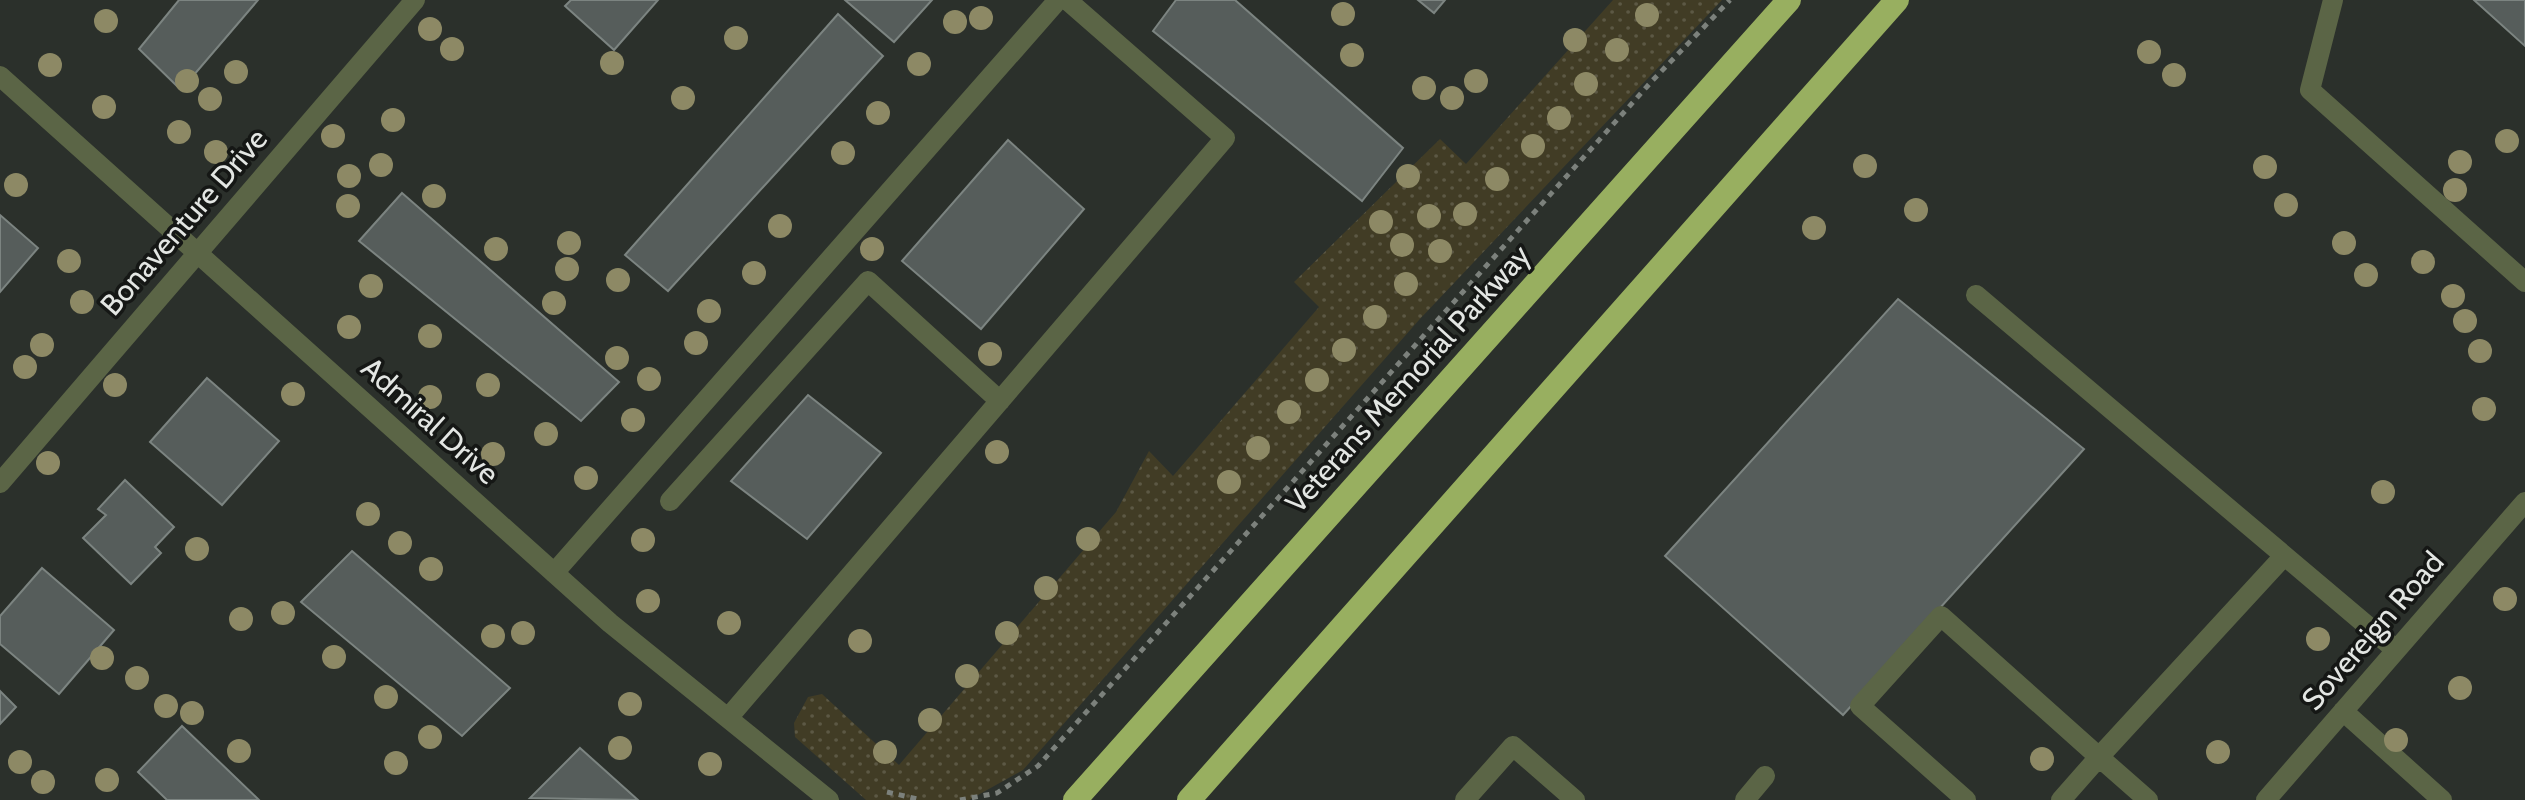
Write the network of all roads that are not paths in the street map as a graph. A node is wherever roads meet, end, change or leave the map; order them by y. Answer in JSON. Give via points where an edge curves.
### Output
{"nodes":[{"id":1,"x":415,"y":0,"type":"edge"},
{"id":2,"x":1058,"y":0,"type":"edge"},
{"id":3,"x":1067,"y":0,"type":"edge"},
{"id":4,"x":1789,"y":0,"type":"edge"},
{"id":5,"x":1897,"y":0,"type":"edge"},
{"id":6,"x":2333,"y":0,"type":"edge"},
{"id":7,"x":0,"y":76,"type":"edge"},
{"id":8,"x":197,"y":252,"type":"junction"},
{"id":9,"x":2525,"y":282,"type":"edge"},
{"id":10,"x":1976,"y":295,"type":"dead end"},
{"id":11,"x":1000,"y":401,"type":"junction"},
{"id":12,"x":0,"y":483,"type":"edge"},
{"id":13,"x":670,"y":501,"type":"dead end"},
{"id":14,"x":2525,"y":502,"type":"edge"},
{"id":15,"x":2284,"y":556,"type":"junction"},
{"id":16,"x":554,"y":573,"type":"junction"},
{"id":17,"x":2396,"y":650,"type":"junction"},
{"id":18,"x":2343,"y":711,"type":"junction"},
{"id":19,"x":728,"y":718,"type":"junction"},
{"id":20,"x":2099,"y":757,"type":"junction"},
{"id":21,"x":1765,"y":776,"type":"dead end"},
{"id":22,"x":829,"y":800,"type":"edge"},
{"id":23,"x":1075,"y":800,"type":"edge"},
{"id":24,"x":1189,"y":800,"type":"edge"},
{"id":25,"x":1465,"y":800,"type":"edge"},
{"id":26,"x":1575,"y":800,"type":"edge"},
{"id":27,"x":1745,"y":800,"type":"edge"},
{"id":28,"x":1966,"y":800,"type":"edge"},
{"id":29,"x":2061,"y":800,"type":"edge"},
{"id":30,"x":2148,"y":800,"type":"edge"},
{"id":31,"x":2266,"y":800,"type":"edge"},
{"id":32,"x":2442,"y":800,"type":"edge"}],
"edges":[{"from":1,"to":8,"type":"street","name":"Bonaventure Drive"},
{"from":2,"to":16,"type":"street"},
{"from":3,"to":11,"type":"street","via":[[1225,138]]},
{"from":4,"to":23,"type":"highway","name":"Veterans Memorial Parkway"},
{"from":5,"to":24,"type":"highway"},
{"from":6,"to":9,"type":"street","via":[[2310,90]]},
{"from":7,"to":8,"type":"street","name":"Admiral Drive"},
{"from":8,"to":12,"type":"street","name":"Bonaventure Drive"},
{"from":8,"to":16,"type":"street","name":"Admiral Drive"},
{"from":10,"to":15,"type":"street"},
{"from":11,"to":13,"type":"street","via":[[868,281]]},
{"from":11,"to":19,"type":"street"},
{"from":14,"to":17,"type":"street","name":"Sovereign Road"},
{"from":15,"to":17,"type":"street"},
{"from":15,"to":20,"type":"street"},
{"from":16,"to":19,"type":"street","name":"Admiral Drive"},
{"from":17,"to":18,"type":"street","name":"Sovereign Road"},
{"from":18,"to":31,"type":"street","name":"Sovereign Road"},
{"from":18,"to":32,"type":"street"},
{"from":19,"to":22,"type":"street","name":"Admiral Drive"},
{"from":20,"to":28,"type":"street","via":[[1941,616],[1860,706]]},
{"from":20,"to":29,"type":"street"},
{"from":20,"to":30,"type":"street"},
{"from":21,"to":27,"type":"street"},
{"from":25,"to":26,"type":"street","via":[[1513,746]]}]}
